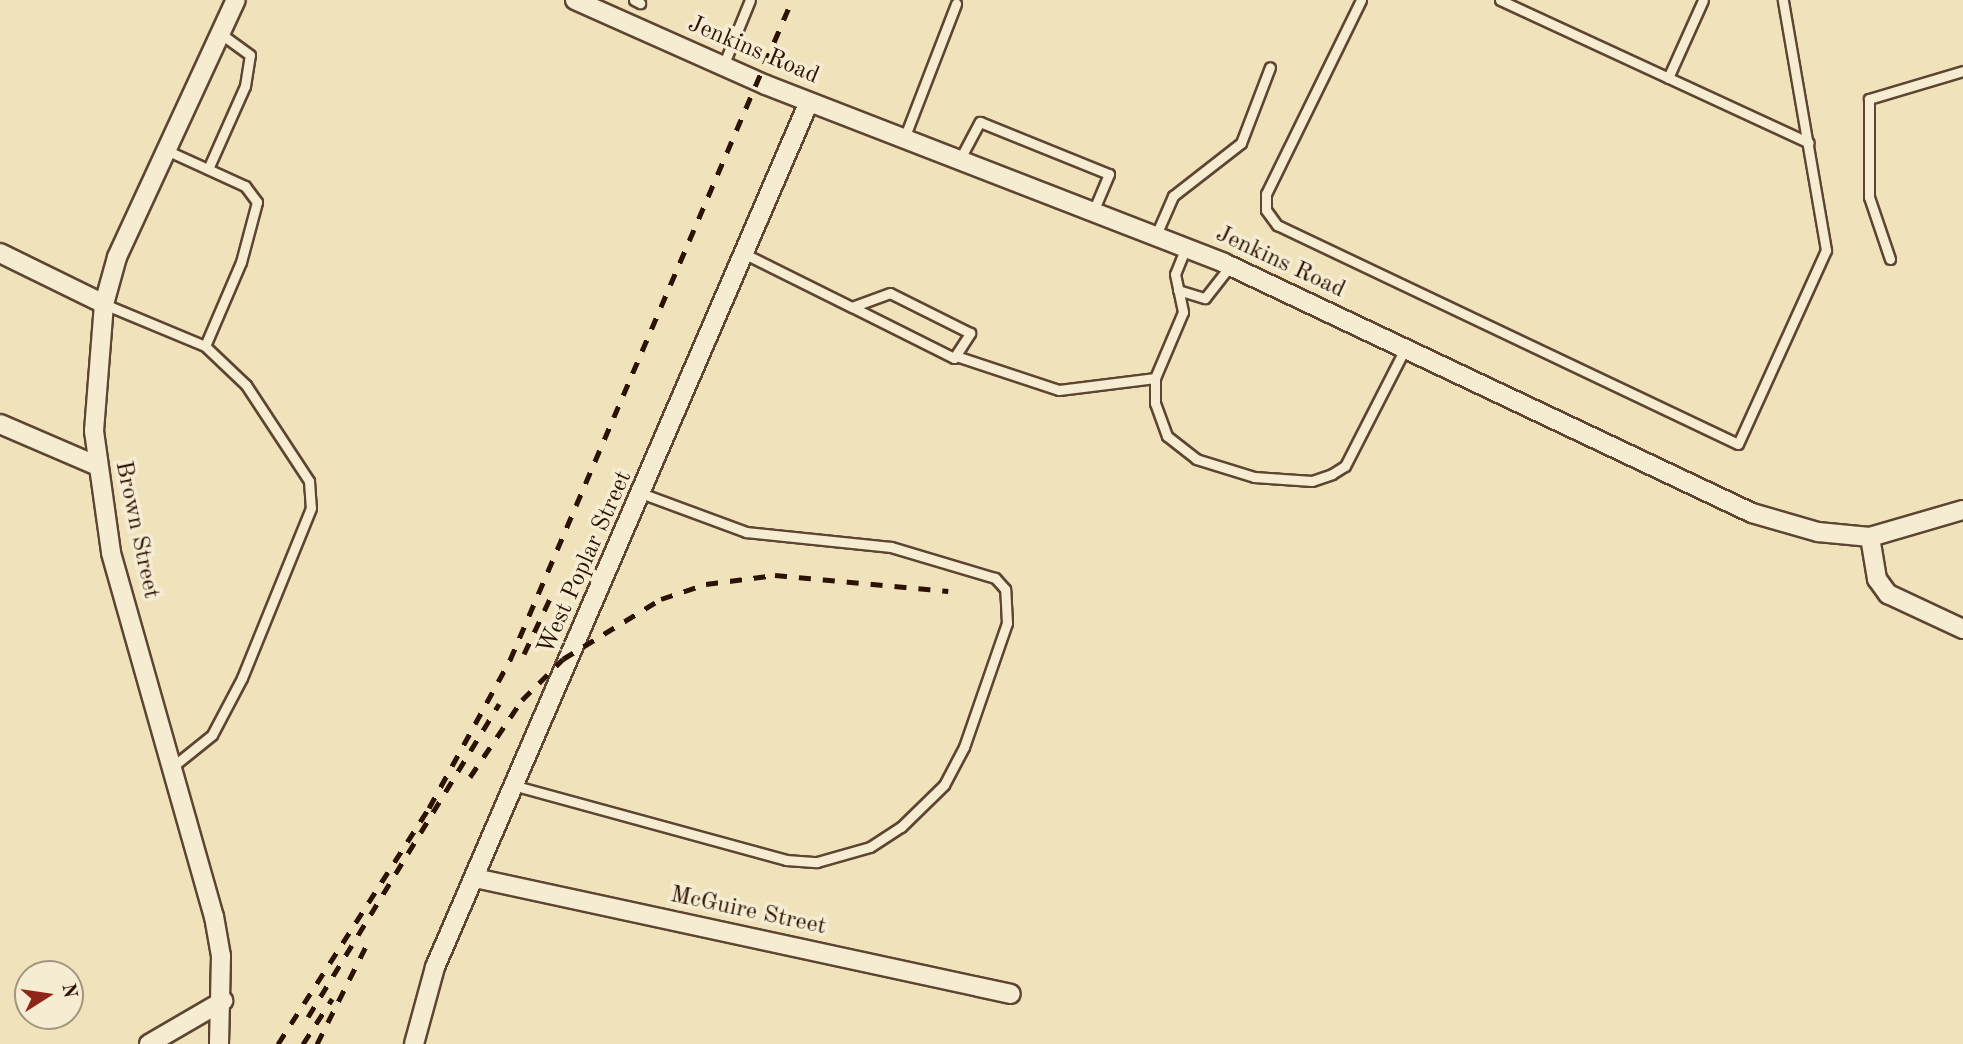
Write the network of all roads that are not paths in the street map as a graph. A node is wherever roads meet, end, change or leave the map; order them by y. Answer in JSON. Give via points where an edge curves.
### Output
{"nodes":[{"id":1,"x":236,"y":0,"type":"edge"},
{"id":2,"x":576,"y":0,"type":"edge"},
{"id":3,"x":750,"y":0,"type":"edge"},
{"id":4,"x":1361,"y":0,"type":"edge"},
{"id":5,"x":1500,"y":0,"type":"edge"},
{"id":6,"x":1703,"y":0,"type":"edge"},
{"id":7,"x":1783,"y":0,"type":"edge"},
{"id":8,"x":956,"y":4,"type":"dead end"},
{"id":9,"x":220,"y":33,"type":"junction"},
{"id":10,"x":723,"y":66,"type":"junction"},
{"id":11,"x":1270,"y":67,"type":"dead end"},
{"id":12,"x":1963,"y":71,"type":"edge"},
{"id":13,"x":1668,"y":78,"type":"junction"},
{"id":14,"x":809,"y":102,"type":"junction"},
{"id":15,"x":905,"y":136,"type":"junction"},
{"id":16,"x":1809,"y":143,"type":"junction"},
{"id":17,"x":163,"y":149,"type":"junction"},
{"id":18,"x":961,"y":157,"type":"junction"},
{"id":19,"x":208,"y":169,"type":"junction"},
{"id":20,"x":1094,"y":210,"type":"junction"},
{"id":21,"x":1156,"y":235,"type":"junction"},
{"id":22,"x":1186,"y":247,"type":"junction"},
{"id":23,"x":0,"y":253,"type":"edge"},
{"id":24,"x":745,"y":254,"type":"junction"},
{"id":25,"x":1890,"y":259,"type":"dead end"},
{"id":26,"x":1230,"y":266,"type":"junction"},
{"id":27,"x":1178,"y":290,"type":"junction"},
{"id":28,"x":104,"y":304,"type":"junction"},
{"id":29,"x":852,"y":307,"type":"junction"},
{"id":30,"x":205,"y":346,"type":"junction"},
{"id":31,"x":1405,"y":349,"type":"junction"},
{"id":32,"x":959,"y":357,"type":"junction"},
{"id":33,"x":1156,"y":378,"type":"junction"},
{"id":34,"x":0,"y":424,"type":"edge"},
{"id":35,"x":95,"y":465,"type":"junction"},
{"id":36,"x":643,"y":494,"type":"junction"},
{"id":37,"x":1963,"y":510,"type":"edge"},
{"id":38,"x":1870,"y":537,"type":"junction"},
{"id":39,"x":1963,"y":629,"type":"edge"},
{"id":40,"x":172,"y":766,"type":"junction"},
{"id":41,"x":516,"y":786,"type":"junction"},
{"id":42,"x":475,"y":878,"type":"junction"},
{"id":43,"x":1011,"y":994,"type":"dead end"},
{"id":44,"x":223,"y":1002,"type":"junction"},
{"id":45,"x":149,"y":1044,"type":"edge"},
{"id":46,"x":219,"y":1044,"type":"edge"},
{"id":47,"x":414,"y":1044,"type":"edge"}],
"edges":[{"from":1,"to":9,"type":"street","name":"Brown Street"},
{"from":2,"to":10,"type":"street","name":"Jenkins Road"},
{"from":3,"to":10,"type":"lane"},
{"from":4,"to":16,"type":"lane","via":[[1266,194],[1266,210],[1277,225],[1738,444],[1826,250]]},
{"from":5,"to":13,"type":"lane"},
{"from":6,"to":13,"type":"lane"},
{"from":7,"to":16,"type":"lane"},
{"from":8,"to":15,"type":"lane"},
{"from":9,"to":17,"type":"street","name":"Brown Street"},
{"from":9,"to":19,"type":"lane","via":[[250,54],[245,86]]},
{"from":10,"to":14,"type":"street","name":"Jenkins Road"},
{"from":11,"to":21,"type":"lane","via":[[1241,143],[1173,196]]},
{"from":12,"to":25,"type":"lane","via":[[1869,99],[1869,197]]},
{"from":13,"to":16,"type":"lane"},
{"from":14,"to":15,"type":"street","name":"Jenkins Road"},
{"from":14,"to":24,"type":"street","name":"West Poplar Street"},
{"from":15,"to":18,"type":"street","name":"Jenkins Road"},
{"from":17,"to":19,"type":"lane"},
{"from":17,"to":28,"type":"street","name":"Brown Street","via":[[135,208]]},
{"from":18,"to":20,"type":"street","name":"Jenkins Road"},
{"from":18,"to":20,"type":"lane","via":[[980,122],[1109,174]]},
{"from":19,"to":30,"type":"lane","via":[[245,186],[257,202],[241,262]]},
{"from":20,"to":21,"type":"street","name":"Jenkins Road"},
{"from":21,"to":22,"type":"street","name":"Jenkins Road"},
{"from":22,"to":26,"type":"street","name":"Jenkins Road"},
{"from":22,"to":27,"type":"lane","via":[[1175,274]]},
{"from":23,"to":28,"type":"street"},
{"from":24,"to":29,"type":"lane"},
{"from":24,"to":36,"type":"street","name":"West Poplar Street"},
{"from":26,"to":27,"type":"lane","via":[[1205,298]]},
{"from":26,"to":31,"type":"street","name":"Jenkins Road"},
{"from":27,"to":33,"type":"lane","via":[[1183,312]]},
{"from":28,"to":30,"type":"lane"},
{"from":28,"to":35,"type":"street","name":"Brown Street"},
{"from":29,"to":32,"type":"lane"},
{"from":29,"to":32,"type":"lane","via":[[890,293],[968,328]]},
{"from":30,"to":40,"type":"lane","via":[[246,385],[309,481],[311,508],[212,735]]},
{"from":31,"to":33,"type":"lane","via":[[1345,466],[1311,481],[1254,477],[1196,459],[1167,436]]},
{"from":31,"to":38,"type":"street","name":"Jenkins Road","via":[[1729,504],[1798,528]]},
{"from":32,"to":33,"type":"lane","via":[[987,371],[1059,390]]},
{"from":34,"to":35,"type":"street"},
{"from":35,"to":40,"type":"street","name":"Brown Street","via":[[111,552]]},
{"from":36,"to":41,"type":"street","name":"West Poplar Street"},
{"from":36,"to":41,"type":"lane","via":[[746,532],[891,547],[995,578],[1005,589],[1007,623],[964,747],[944,785],[901,827],[870,847],[817,862],[786,860]]},
{"from":37,"to":38,"type":"street","name":"Jenkins Road"},
{"from":38,"to":39,"type":"street","via":[[1877,579],[1888,594]]},
{"from":40,"to":44,"type":"street","name":"Brown Street","via":[[214,917]]},
{"from":41,"to":42,"type":"street","name":"West Poplar Street"},
{"from":42,"to":43,"type":"street","name":"McGuire Street"},
{"from":42,"to":47,"type":"street","name":"West Poplar Street","via":[[435,967]]},
{"from":44,"to":45,"type":"street"},
{"from":44,"to":46,"type":"street","name":"Brown Street"}]}
